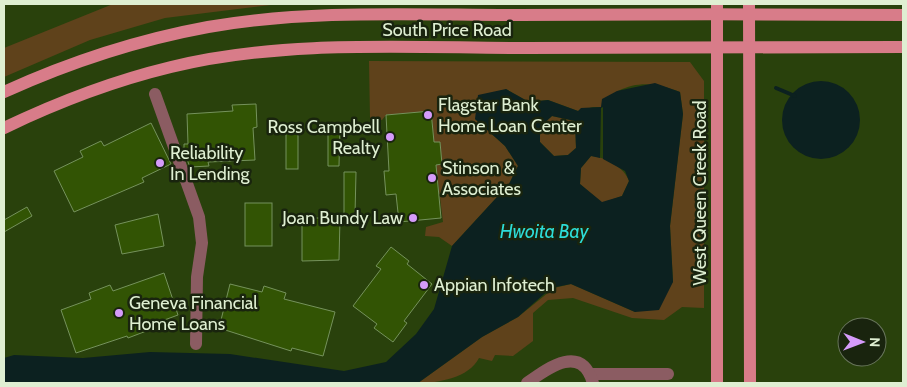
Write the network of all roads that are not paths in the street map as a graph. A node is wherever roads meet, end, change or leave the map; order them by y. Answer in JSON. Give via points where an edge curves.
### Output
{"nodes":[{"id":1,"x":717,"y":9,"type":"edge"},
{"id":2,"x":749,"y":9,"type":"edge"},
{"id":3,"x":903,"y":15,"type":"edge"},
{"id":4,"x":717,"y":47,"type":"junction"},
{"id":5,"x":749,"y":47,"type":"junction"},
{"id":6,"x":903,"y":47,"type":"edge"},
{"id":7,"x":4,"y":92,"type":"edge"},
{"id":8,"x":155,"y":94,"type":"dead end"},
{"id":9,"x":4,"y":128,"type":"edge"},
{"id":10,"x":196,"y":344,"type":"dead end"},
{"id":11,"x":668,"y":374,"type":"dead end"},
{"id":12,"x":592,"y":379,"type":"edge"},
{"id":13,"x":527,"y":383,"type":"edge"},
{"id":14,"x":717,"y":383,"type":"edge"},
{"id":15,"x":750,"y":383,"type":"edge"}],
"edges":[{"from":1,"to":2,"type":"main road","name":"South Price Road"},
{"from":1,"to":4,"type":"main road","name":"West Queen Creek Road"},
{"from":1,"to":7,"type":"main road","name":"South Price Road","via":[[266,19],[209,26],[154,38],[97,54]]},
{"from":2,"to":3,"type":"main road","name":"South Price Road"},
{"from":2,"to":5,"type":"main road"},
{"from":4,"to":5,"type":"main road","name":"South Price Road"},
{"from":4,"to":9,"type":"main road","name":"South Price Road","via":[[344,48],[269,52],[173,66],[80,94]]},
{"from":4,"to":14,"type":"main road","name":"West Queen Creek Road"},
{"from":5,"to":6,"type":"main road","name":"South Price Road"},
{"from":5,"to":15,"type":"main road"},
{"from":8,"to":10,"type":"street","via":[[199,217],[202,243],[197,277]]},
{"from":11,"to":12,"type":"street"},
{"from":12,"to":13,"type":"street","via":[[575,362],[566,361],[551,365]]}]}
